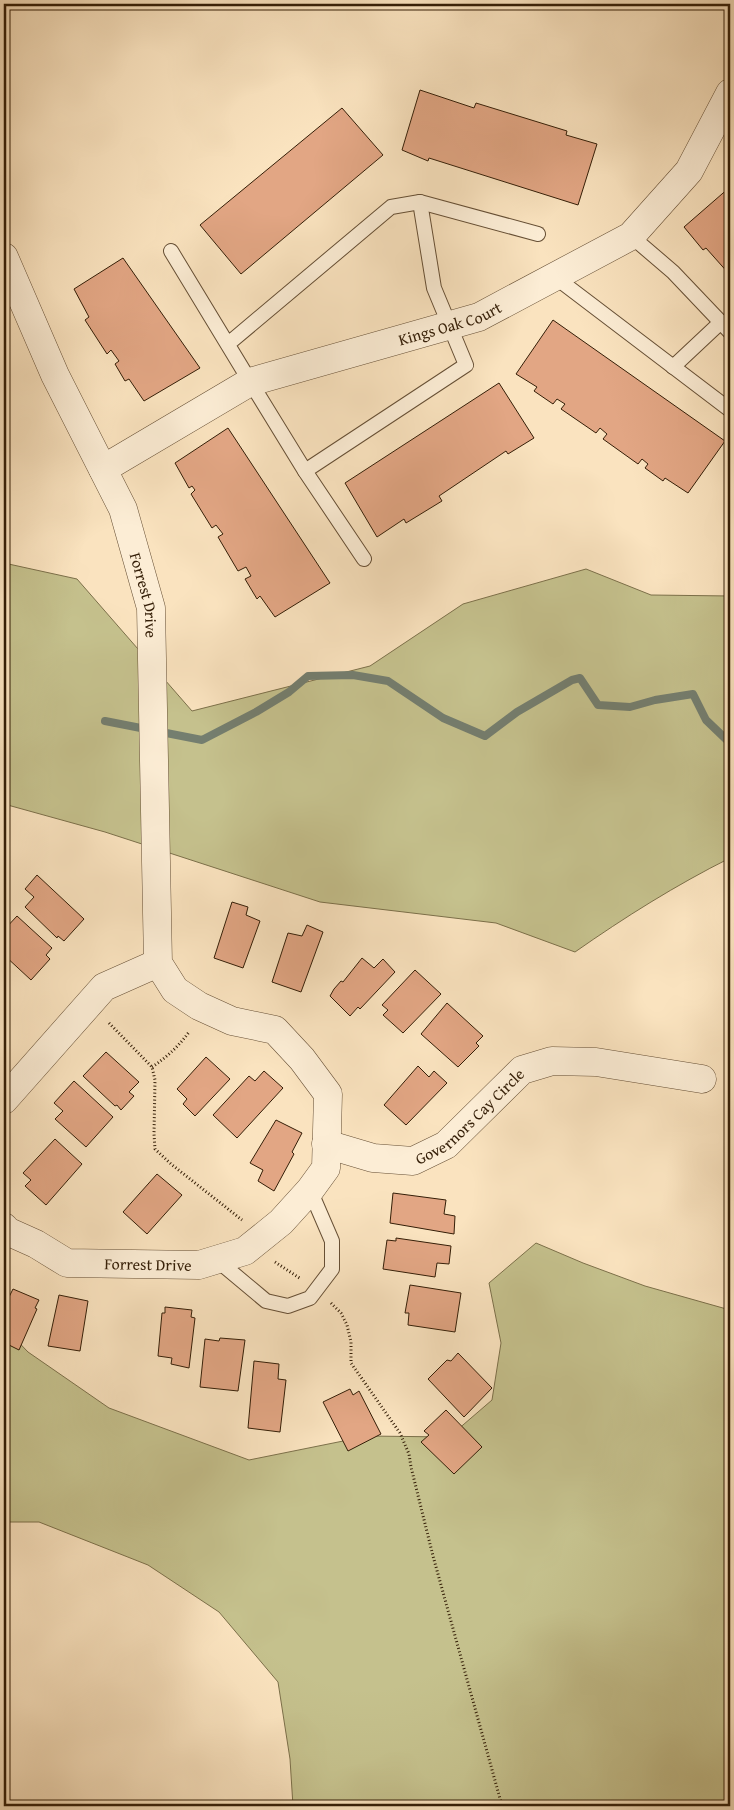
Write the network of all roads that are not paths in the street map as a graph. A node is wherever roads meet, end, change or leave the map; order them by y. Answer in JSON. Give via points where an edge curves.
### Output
{"nodes":[{"id":1,"x":730,"y":93,"type":"edge"},
{"id":2,"x":420,"y":202,"type":"junction"},
{"id":3,"x":538,"y":234,"type":"dead end"},
{"id":4,"x":631,"y":236,"type":"junction"},
{"id":5,"x":171,"y":251,"type":"dead end"},
{"id":6,"x":4,"y":257,"type":"edge"},
{"id":7,"x":555,"y":277,"type":"junction"},
{"id":8,"x":450,"y":326,"type":"junction"},
{"id":9,"x":725,"y":327,"type":"edge"},
{"id":10,"x":228,"y":344,"type":"junction"},
{"id":11,"x":673,"y":367,"type":"junction"},
{"id":12,"x":250,"y":382,"type":"junction"},
{"id":13,"x":730,"y":410,"type":"edge"},
{"id":14,"x":103,"y":469,"type":"junction"},
{"id":15,"x":304,"y":471,"type":"junction"},
{"id":16,"x":364,"y":559,"type":"dead end"},
{"id":17,"x":158,"y":963,"type":"junction"},
{"id":18,"x":702,"y":1079,"type":"dead end"},
{"id":19,"x":4,"y":1100,"type":"edge"},
{"id":20,"x":326,"y":1144,"type":"junction"},
{"id":21,"x":310,"y":1190,"type":"junction"},
{"id":22,"x":4,"y":1227,"type":"edge"},
{"id":23,"x":217,"y":1260,"type":"junction"}],
"edges":[{"from":1,"to":4,"type":"street","name":"Kings Oak Court","via":[[689,171]]},
{"from":2,"to":3,"type":"lane"},
{"from":2,"to":8,"type":"lane","via":[[434,288]]},
{"from":2,"to":10,"type":"lane","via":[[392,206]]},
{"from":4,"to":7,"type":"street","name":"Kings Oak Court"},
{"from":4,"to":9,"type":"lane","via":[[673,272]]},
{"from":5,"to":10,"type":"lane"},
{"from":6,"to":14,"type":"street","name":"Forrest Drive","via":[[55,375]]},
{"from":7,"to":8,"type":"street","name":"Kings Oak Court","via":[[480,317]]},
{"from":7,"to":11,"type":"lane"},
{"from":8,"to":12,"type":"street","name":"Kings Oak Court"},
{"from":8,"to":15,"type":"lane","via":[[466,365]]},
{"from":9,"to":11,"type":"lane"},
{"from":10,"to":12,"type":"lane"},
{"from":11,"to":13,"type":"lane"},
{"from":12,"to":14,"type":"street","name":"Kings Oak Court"},
{"from":12,"to":15,"type":"lane"},
{"from":14,"to":17,"type":"street","name":"Forrest Drive","via":[[123,508],[152,608]]},
{"from":15,"to":16,"type":"lane"},
{"from":17,"to":19,"type":"street","via":[[104,987]]},
{"from":17,"to":20,"type":"street","name":"Forrest Drive","via":[[175,990],[199,1006],[232,1021],[274,1030],[302,1058],[328,1094]]},
{"from":18,"to":20,"type":"street","name":"Governors Cay Circle","via":[[596,1062],[552,1061],[522,1070],[446,1146],[414,1162],[373,1158]]},
{"from":20,"to":21,"type":"street","name":"Forrest Drive","via":[[326,1168]]},
{"from":21,"to":23,"type":"street","name":"Forrest Drive","via":[[260,1240],[245,1251]]},
{"from":21,"to":23,"type":"lane","via":[[332,1241],[332,1269],[310,1298],[288,1306],[266,1301]]},
{"from":22,"to":23,"type":"street","name":"Forrest Drive","via":[[6,1231],[66,1262],[199,1265]]}]}
